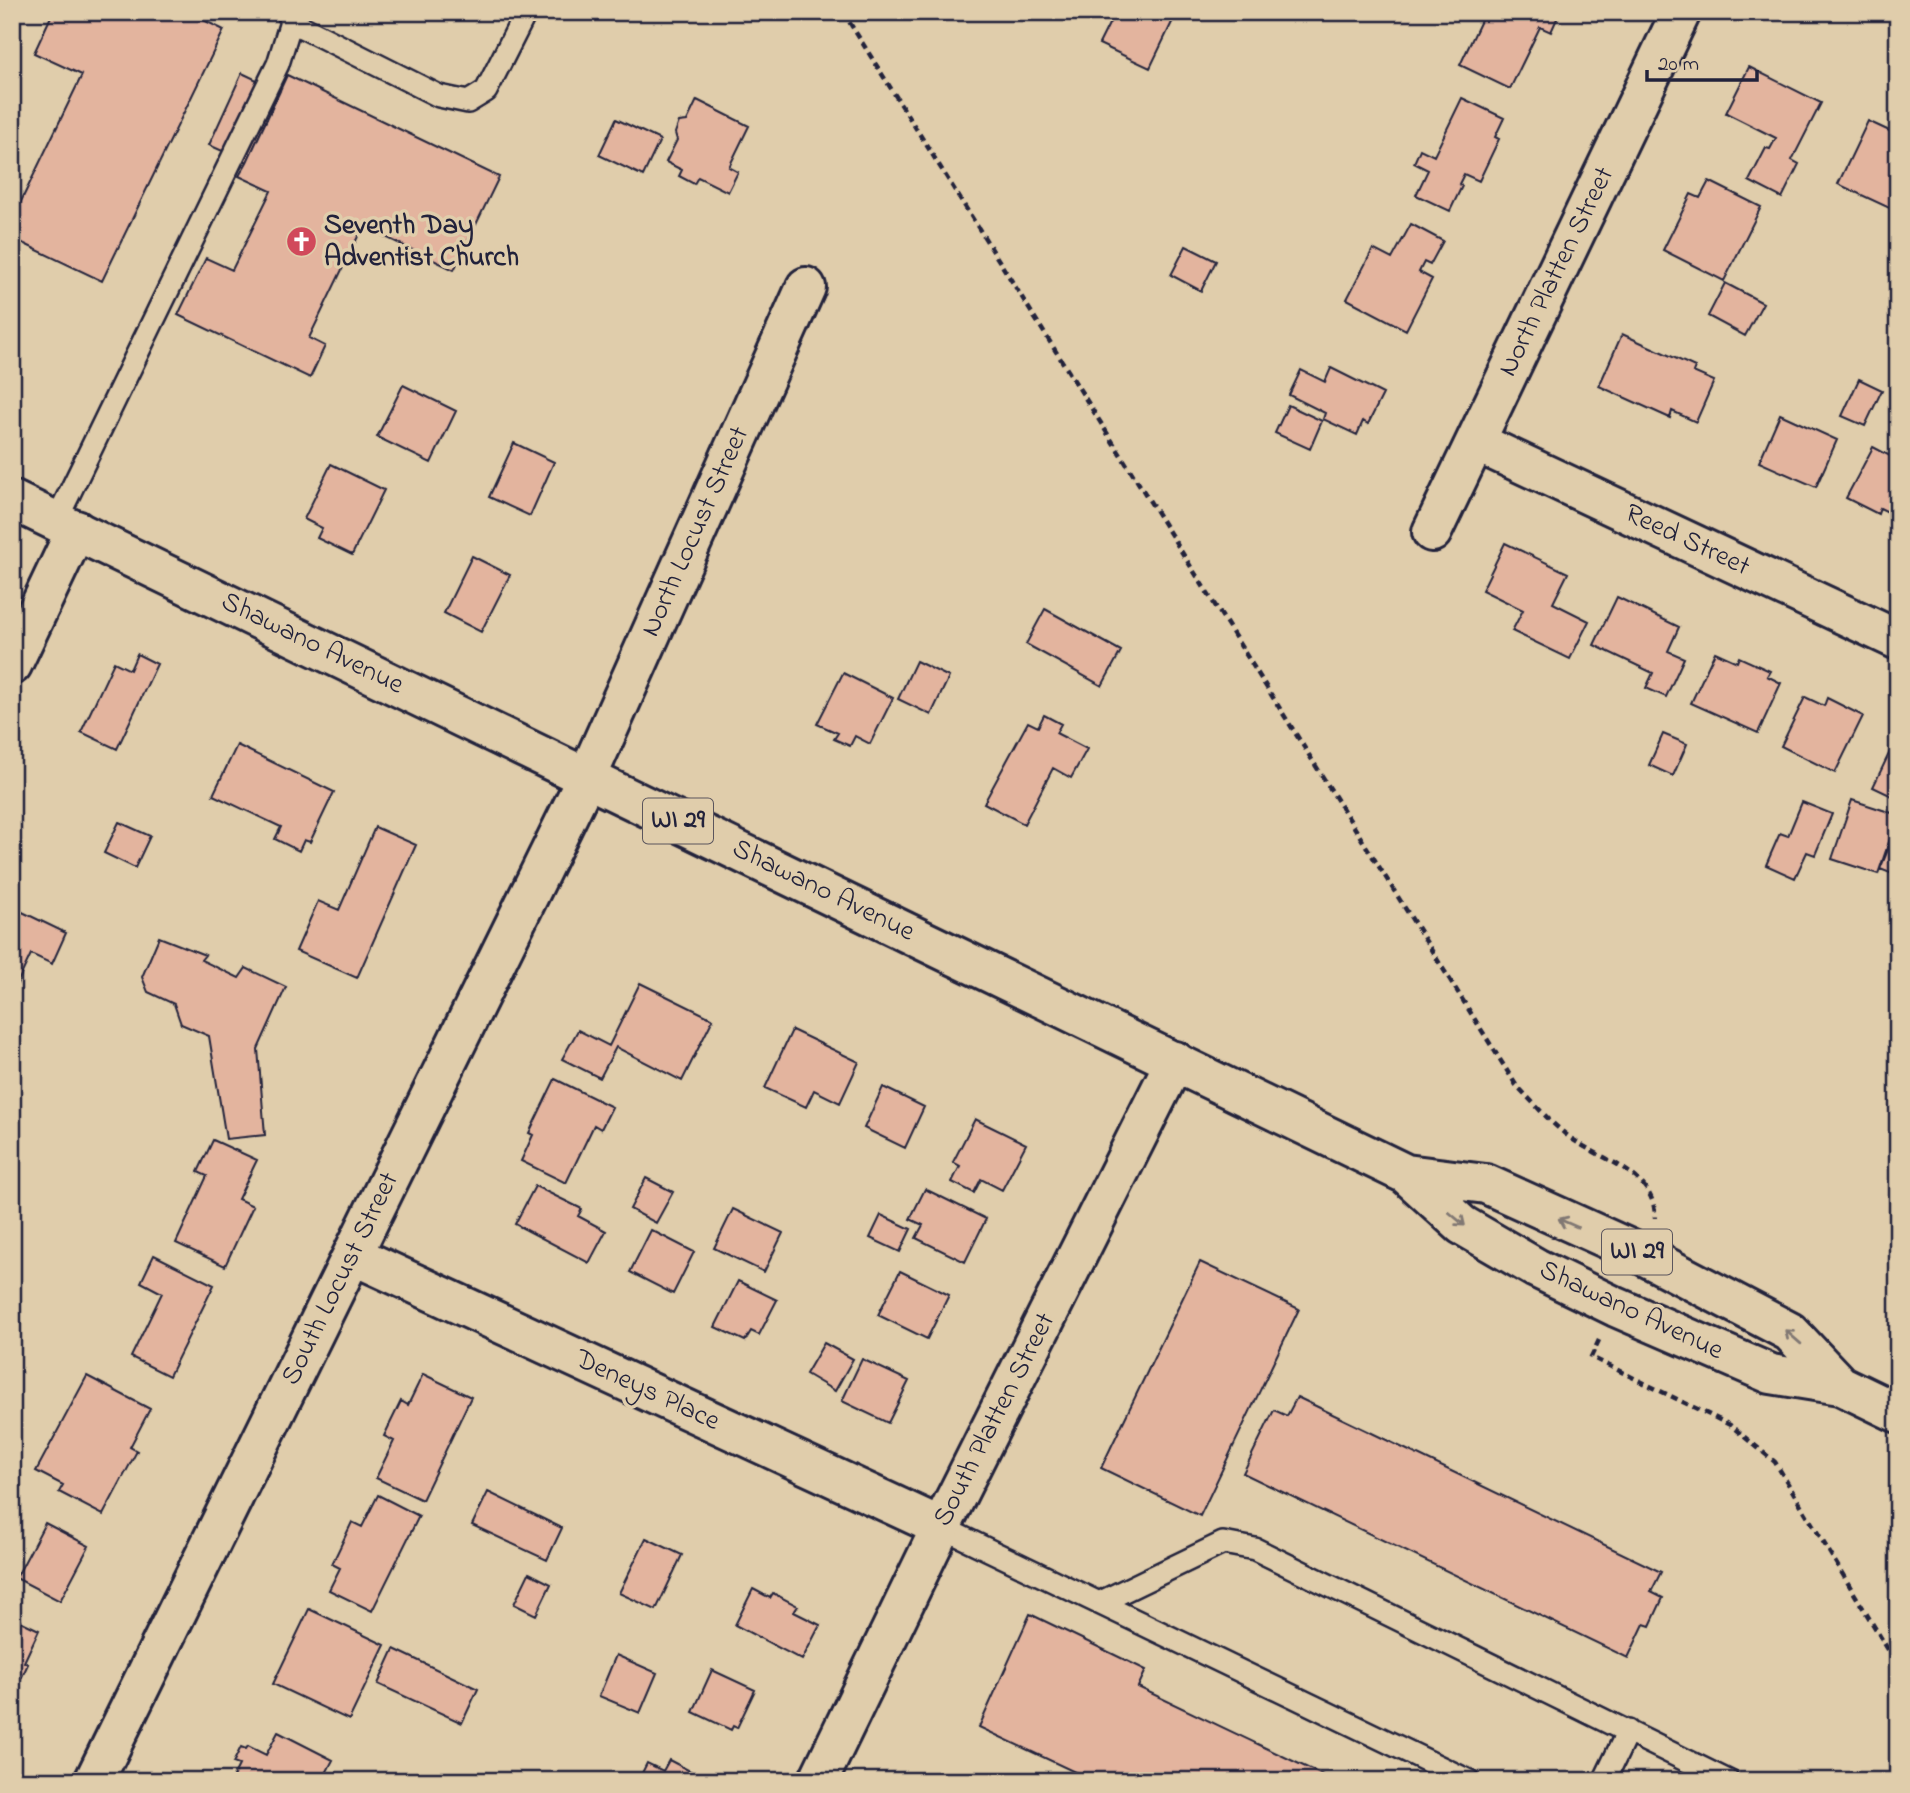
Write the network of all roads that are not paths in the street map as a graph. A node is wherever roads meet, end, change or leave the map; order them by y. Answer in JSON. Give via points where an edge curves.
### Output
{"nodes":[{"id":1,"x":526,"y":12,"type":"edge"},
{"id":2,"x":1682,"y":12,"type":"edge"},
{"id":3,"x":292,"y":16,"type":"edge"},
{"id":4,"x":806,"y":288,"type":"dead end"},
{"id":5,"x":1476,"y":442,"type":"junction"},
{"id":6,"x":12,"y":500,"type":"edge"},
{"id":7,"x":66,"y":526,"type":"junction"},
{"id":8,"x":1432,"y":532,"type":"dead end"},
{"id":9,"x":1898,"y":640,"type":"edge"},
{"id":10,"x":12,"y":665,"type":"edge"},
{"id":11,"x":587,"y":777,"type":"junction"},
{"id":12,"x":1175,"y":1061,"type":"junction"},
{"id":13,"x":1406,"y":1174,"type":"junction"},
{"id":14,"x":353,"y":1255,"type":"junction"},
{"id":15,"x":1840,"y":1385,"type":"junction"},
{"id":16,"x":1898,"y":1413,"type":"edge"},
{"id":17,"x":941,"y":1527,"type":"junction"},
{"id":18,"x":1100,"y":1603,"type":"junction"},
{"id":19,"x":1628,"y":1731,"type":"junction"},
{"id":20,"x":94,"y":1781,"type":"edge"},
{"id":21,"x":818,"y":1781,"type":"edge"},
{"id":22,"x":1469,"y":1781,"type":"edge"},
{"id":23,"x":1604,"y":1781,"type":"edge"},
{"id":24,"x":1728,"y":1781,"type":"edge"}],
"edges":[{"from":1,"to":3,"type":"lane","via":[[486,91],[468,102],[439,96]]},
{"from":2,"to":5,"type":"street","name":"North Platten Street"},
{"from":3,"to":7,"type":"lane","via":[[278,64]]},
{"from":4,"to":11,"type":"street","name":"North Locust Street"},
{"from":5,"to":8,"type":"street","name":"North Platten Street"},
{"from":5,"to":9,"type":"street","name":"Reed Street"},
{"from":6,"to":7,"type":"street","name":"Shawano Avenue","number":"WI 29"},
{"from":7,"to":10,"type":"street"},
{"from":7,"to":11,"type":"street","name":"Shawano Avenue","number":"WI 29"},
{"from":11,"to":12,"type":"street","name":"Shawano Avenue","number":"WI 29"},
{"from":11,"to":14,"type":"street","name":"South Locust Street"},
{"from":12,"to":13,"type":"street","name":"Shawano Avenue","number":"WI 29"},
{"from":12,"to":17,"type":"street","name":"South Platten Street"},
{"from":13,"to":15,"type":"street","name":"Shawano Avenue","number":"WI 29","one_way":true,"via":[[1462,1225],[1616,1307],[1771,1374]]},
{"from":15,"to":13,"type":"street","name":"Shawano Avenue","number":"WI 29","one_way":true,"via":[[1790,1332],[1642,1254],[1486,1184]]},
{"from":14,"to":17,"type":"street","name":"Deneys Place"},
{"from":14,"to":20,"type":"street","name":"South Locust Street"},
{"from":15,"to":16,"type":"street","name":"Shawano Avenue","number":"WI 29"},
{"from":17,"to":18,"type":"lane"},
{"from":17,"to":21,"type":"street","name":"South Platten Street"},
{"from":18,"to":19,"type":"lane","via":[[1223,1542],[1255,1549]]},
{"from":18,"to":22,"type":"lane"},
{"from":19,"to":23,"type":"lane"},
{"from":19,"to":24,"type":"lane"}]}
